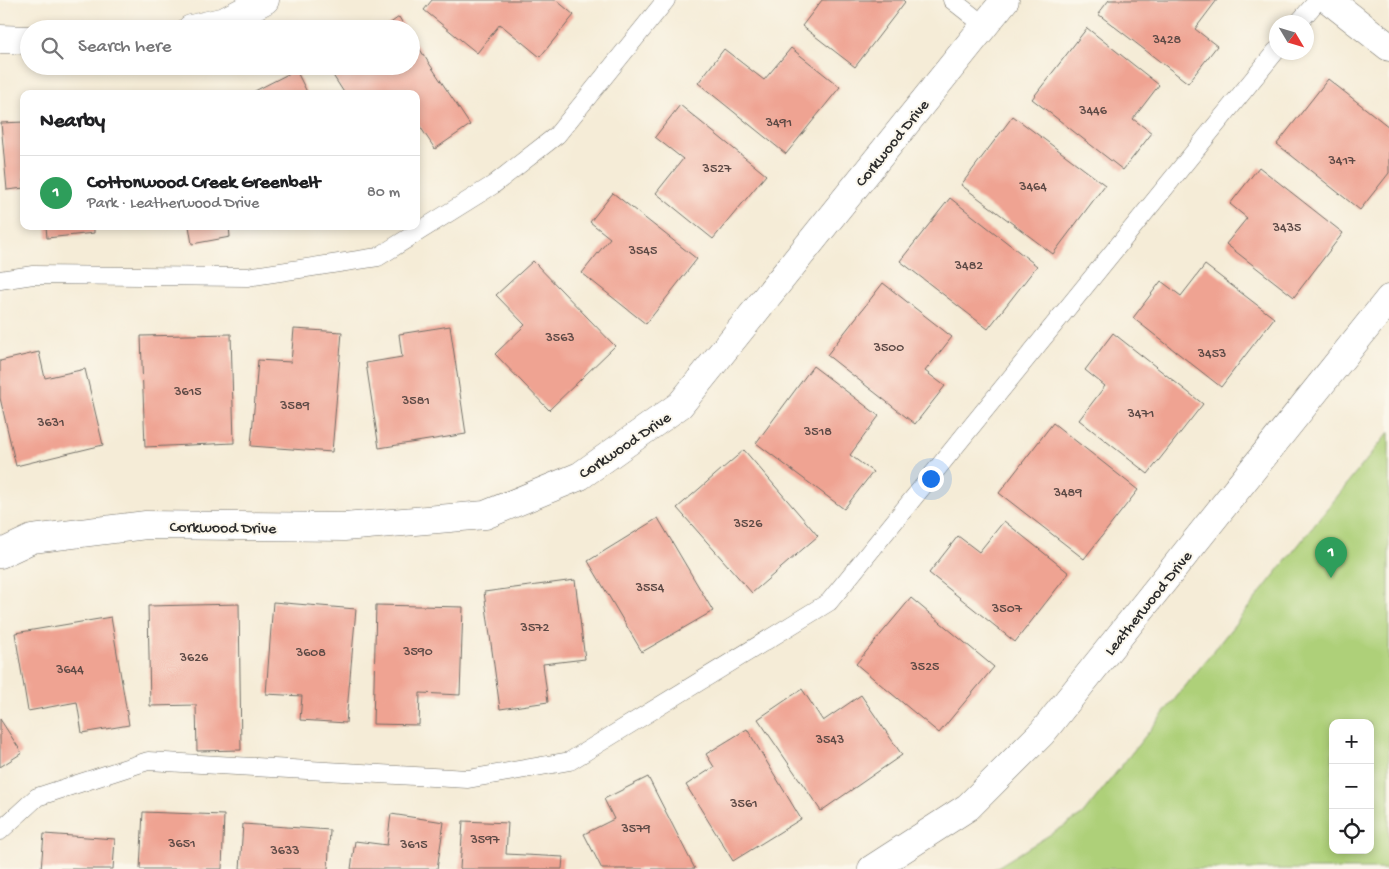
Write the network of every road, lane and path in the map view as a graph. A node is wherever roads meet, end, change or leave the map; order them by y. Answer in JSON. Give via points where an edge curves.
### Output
{"nodes":[{"id":1,"x":265,"y":0,"type":"edge"},
{"id":2,"x":666,"y":0,"type":"edge"},
{"id":3,"x":952,"y":0,"type":"edge"},
{"id":4,"x":1005,"y":0,"type":"edge"},
{"id":5,"x":1318,"y":0,"type":"edge"},
{"id":6,"x":1329,"y":0,"type":"edge"},
{"id":7,"x":1305,"y":15,"type":"edge"},
{"id":8,"x":227,"y":20,"type":"edge"},
{"id":9,"x":985,"y":26,"type":"junction"},
{"id":10,"x":0,"y":39,"type":"edge"},
{"id":11,"x":20,"y":40,"type":"edge"},
{"id":12,"x":1389,"y":47,"type":"edge"},
{"id":13,"x":1269,"y":60,"type":"edge"},
{"id":14,"x":0,"y":280,"type":"edge"},
{"id":15,"x":1389,"y":299,"type":"edge"},
{"id":16,"x":0,"y":554,"type":"edge"},
{"id":17,"x":0,"y":831,"type":"edge"},
{"id":18,"x":872,"y":869,"type":"edge"}],
"edges":[{"from":1,"to":8,"type":"street"},
{"from":2,"to":14,"type":"lane","via":[[557,135],[493,184],[378,257],[247,277],[33,275]]},
{"from":3,"to":9,"type":"lane"},
{"from":4,"to":9,"type":"street","name":"Corkwood Drive"},
{"from":5,"to":7,"type":"lane"},
{"from":6,"to":12,"type":"street"},
{"from":9,"to":16,"type":"street","name":"Corkwood Drive","via":[[680,405],[580,476],[485,515],[344,527],[146,525],[32,539]]},
{"from":10,"to":11,"type":"street"},
{"from":13,"to":17,"type":"lane","via":[[828,602],[570,762],[468,779],[148,761],[37,797]]},
{"from":15,"to":18,"type":"street","name":"Leatherwood Drive","via":[[1042,733],[968,808]]}]}
